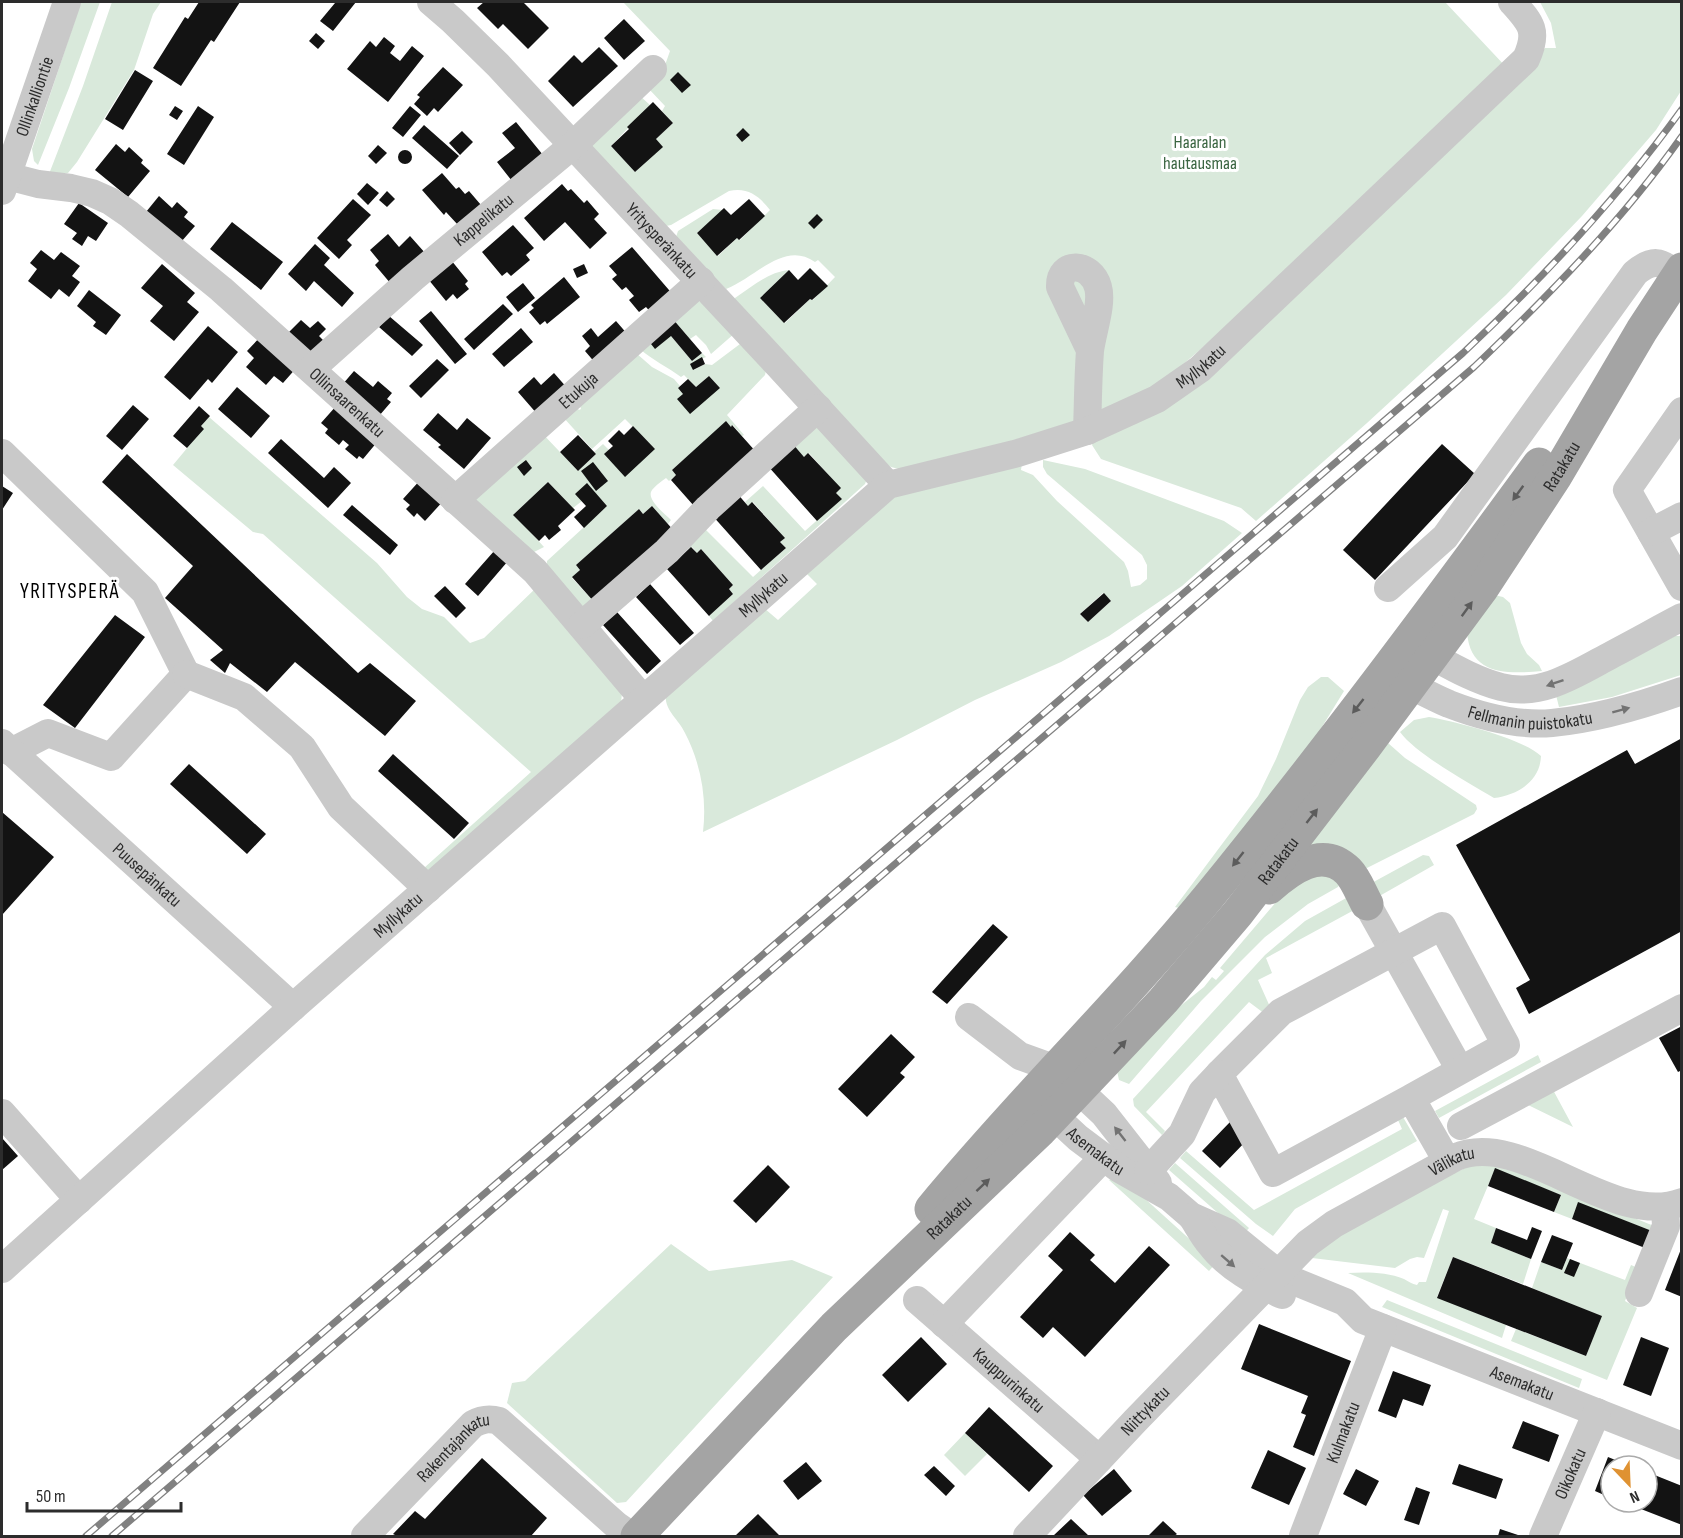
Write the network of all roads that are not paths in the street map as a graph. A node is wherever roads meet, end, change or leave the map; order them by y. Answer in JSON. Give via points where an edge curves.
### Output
{"nodes":[{"id":1,"x":67,"y":2,"type":"edge"},
{"id":2,"x":431,"y":2,"type":"edge"},
{"id":3,"x":1512,"y":2,"type":"edge"},
{"id":4,"x":653,"y":69,"type":"dead end"},
{"id":5,"x":572,"y":146,"type":"junction"},
{"id":6,"x":4,"y":183,"type":"edge"},
{"id":7,"x":1679,"y":272,"type":"edge"},
{"id":8,"x":700,"y":281,"type":"junction"},
{"id":9,"x":1090,"y":350,"type":"dead end"},
{"id":10,"x":311,"y":369,"type":"junction"},
{"id":11,"x":818,"y":408,"type":"junction"},
{"id":12,"x":1682,"y":411,"type":"edge"},
{"id":13,"x":1087,"y":431,"type":"junction"},
{"id":14,"x":2,"y":453,"type":"edge"},
{"id":15,"x":888,"y":485,"type":"junction"},
{"id":16,"x":455,"y":500,"type":"junction"},
{"id":17,"x":1682,"y":516,"type":"edge"},
{"id":18,"x":1651,"y":532,"type":"junction"},
{"id":19,"x":1682,"y":587,"type":"edge"},
{"id":20,"x":1388,"y":588,"type":"dead end"},
{"id":21,"x":1682,"y":617,"type":"edge"},
{"id":22,"x":582,"y":625,"type":"junction"},
{"id":23,"x":1419,"y":649,"type":"junction"},
{"id":24,"x":186,"y":674,"type":"junction"},
{"id":25,"x":1397,"y":679,"type":"junction"},
{"id":26,"x":1682,"y":691,"type":"edge"},
{"id":27,"x":643,"y":699,"type":"junction"},
{"id":28,"x":6,"y":747,"type":"edge"},
{"id":29,"x":428,"y":889,"type":"junction"},
{"id":30,"x":1367,"y":904,"type":"joint"},
{"id":31,"x":1217,"y":937,"type":"junction"},
{"id":32,"x":1394,"y":952,"type":"junction"},
{"id":33,"x":293,"y":1007,"type":"junction"},
{"id":34,"x":1682,"y":1008,"type":"edge"},
{"id":35,"x":969,"y":1017,"type":"dead end"},
{"id":36,"x":1460,"y":1070,"type":"junction"},
{"id":37,"x":1219,"y":1074,"type":"junction"},
{"id":38,"x":1068,"y":1080,"type":"junction"},
{"id":39,"x":1411,"y":1098,"type":"junction"},
{"id":40,"x":1043,"y":1105,"type":"junction"},
{"id":41,"x":2,"y":1113,"type":"edge"},
{"id":42,"x":1461,"y":1126,"type":"dead end"},
{"id":43,"x":1104,"y":1157,"type":"junction"},
{"id":44,"x":1447,"y":1161,"type":"junction"},
{"id":45,"x":1148,"y":1171,"type":"junction"},
{"id":46,"x":1169,"y":1197,"type":"junction"},
{"id":47,"x":79,"y":1200,"type":"junction"},
{"id":48,"x":1673,"y":1205,"type":"edge"},
{"id":49,"x":2,"y":1269,"type":"edge"},
{"id":50,"x":1272,"y":1280,"type":"junction"},
{"id":51,"x":1640,"y":1293,"type":"dead end"},
{"id":52,"x":917,"y":1300,"type":"dead end"},
{"id":53,"x":944,"y":1324,"type":"junction"},
{"id":54,"x":1373,"y":1324,"type":"junction"},
{"id":55,"x":1597,"y":1412,"type":"junction"},
{"id":56,"x":1682,"y":1446,"type":"edge"},
{"id":57,"x":1099,"y":1459,"type":"junction"},
{"id":58,"x":365,"y":1536,"type":"edge"},
{"id":59,"x":634,"y":1536,"type":"edge"},
{"id":60,"x":1027,"y":1536,"type":"edge"},
{"id":61,"x":1303,"y":1536,"type":"edge"},
{"id":62,"x":1543,"y":1536,"type":"edge"}],
"edges":[{"from":1,"to":6,"type":"street","name":"Ollinkalliontie"},
{"from":2,"to":5,"type":"street","name":"Yritysperänkatu","via":[[498,65]]},
{"from":3,"to":13,"type":"street","name":"Myllykatu","via":[[1533,32],[1533,45],[1526,59],[1200,369],[1157,399]]},
{"from":4,"to":5,"type":"street","name":"Kappelikatu"},
{"from":5,"to":8,"type":"street","name":"Yritysperänkatu"},
{"from":5,"to":10,"type":"street","name":"Kappelikatu"},
{"from":6,"to":10,"type":"street","name":"Ollinsaarenkatu","via":[[71,188],[110,201],[221,289]]},
{"from":7,"to":20,"type":"street","via":[[1655,262],[1635,273],[1445,537]]},
{"from":7,"to":23,"type":"main road","name":"Ratakatu","via":[[1556,476],[1482,589]]},
{"from":8,"to":11,"type":"street","name":"Yritysperänkatu"},
{"from":8,"to":16,"type":"street","name":"Etukuja"},
{"from":9,"to":13,"type":"street"},
{"from":10,"to":16,"type":"street","name":"Ollinsaarenkatu"},
{"from":11,"to":15,"type":"street","name":"Yritysperänkatu"},
{"from":11,"to":22,"type":"street","via":[[708,508],[667,551]]},
{"from":12,"to":18,"type":"street","via":[[1627,490]]},
{"from":13,"to":15,"type":"street","name":"Myllykatu","via":[[1018,453]]},
{"from":14,"to":24,"type":"street","via":[[145,592]]},
{"from":15,"to":27,"type":"street","name":"Myllykatu"},
{"from":16,"to":22,"type":"street","name":"Ollinsaarenkatu","via":[[535,571]]},
{"from":17,"to":18,"type":"street"},
{"from":18,"to":19,"type":"street"},
{"from":21,"to":23,"type":"street","name":"Fellmanin puistokatu","one_way":true,"via":[[1565,680],[1538,688],[1501,687]]},
{"from":22,"to":27,"type":"street","name":"Ollinsaarenkatu"},
{"from":23,"to":25,"type":"main road","name":"Ratakatu"},
{"from":24,"to":28,"type":"street","via":[[111,757],[48,734]]},
{"from":24,"to":29,"type":"street","via":[[244,697],[302,747],[341,807]]},
{"from":25,"to":26,"type":"street","name":"Fellmanin puistokatu","one_way":true,"via":[[1449,704],[1515,722],[1551,723],[1608,713]]},
{"from":31,"to":25,"type":"main road","name":"Ratakatu","one_way":true,"via":[[1345,774]]},
{"from":25,"to":38,"type":"main road","name":"Ratakatu","one_way":true,"via":[[1111,1010]]},
{"from":27,"to":29,"type":"street","name":"Myllykatu"},
{"from":28,"to":33,"type":"street","name":"Puusepänkatu"},
{"from":29,"to":33,"type":"street","name":"Myllykatu"},
{"from":30,"to":31,"type":"main road","via":[[1350,872],[1339,863],[1310,861],[1292,868]]},
{"from":30,"to":32,"type":"street"},
{"from":38,"to":31,"type":"main road","name":"Ratakatu","one_way":true,"via":[[1163,1001]]},
{"from":32,"to":36,"type":"street"},
{"from":32,"to":36,"type":"street","via":[[1442,926],[1506,1045]]},
{"from":32,"to":37,"type":"street","via":[[1281,1012]]},
{"from":33,"to":47,"type":"street","name":"Myllykatu"},
{"from":34,"to":42,"type":"street"},
{"from":35,"to":38,"type":"street","via":[[1020,1056]]},
{"from":36,"to":39,"type":"street"},
{"from":37,"to":39,"type":"street","via":[[1273,1173]]},
{"from":37,"to":45,"type":"street","via":[[1202,1092],[1182,1134]]},
{"from":38,"to":40,"type":"main road","name":"Ratakatu"},
{"from":45,"to":38,"type":"street","name":"Asemakatu","one_way":true,"via":[[1104,1114]]},
{"from":39,"to":44,"type":"street"},
{"from":40,"to":43,"type":"street","name":"Asemakatu"},
{"from":40,"to":59,"type":"main road","name":"Ratakatu","via":[[962,1171],[834,1327]]},
{"from":41,"to":47,"type":"street"},
{"from":43,"to":46,"type":"street","name":"Asemakatu"},
{"from":43,"to":53,"type":"street"},
{"from":44,"to":48,"type":"street","name":"Välikatu","via":[[1468,1153],[1495,1153],[1631,1204],[1649,1208]]},
{"from":44,"to":50,"type":"street","name":"Välikatu","via":[[1320,1234]]},
{"from":45,"to":46,"type":"street","name":"Asemakatu"},
{"from":46,"to":50,"type":"street","name":"Asemakatu","via":[[1191,1216],[1227,1232],[1261,1260]]},
{"from":47,"to":49,"type":"street","name":"Myllykatu"},
{"from":48,"to":51,"type":"street"},
{"from":50,"to":54,"type":"street","name":"Asemakatu","via":[[1344,1320]]},
{"from":50,"to":57,"type":"street","name":"Niittykatu"},
{"from":52,"to":53,"type":"street","name":"Kauppurinkatu"},
{"from":53,"to":57,"type":"street","name":"Kauppurinkatu"},
{"from":54,"to":55,"type":"street","name":"Asemakatu"},
{"from":54,"to":61,"type":"street","name":"Kulmakatu"},
{"from":55,"to":56,"type":"street","name":"Asemakatu"},
{"from":55,"to":62,"type":"street","name":"Oikokatu"},
{"from":57,"to":60,"type":"street","name":"Niittykatu"},
{"from":58,"to":59,"type":"street","name":"Rakentajankatu","via":[[473,1424],[491,1419],[499,1421],[616,1525]]}]}
